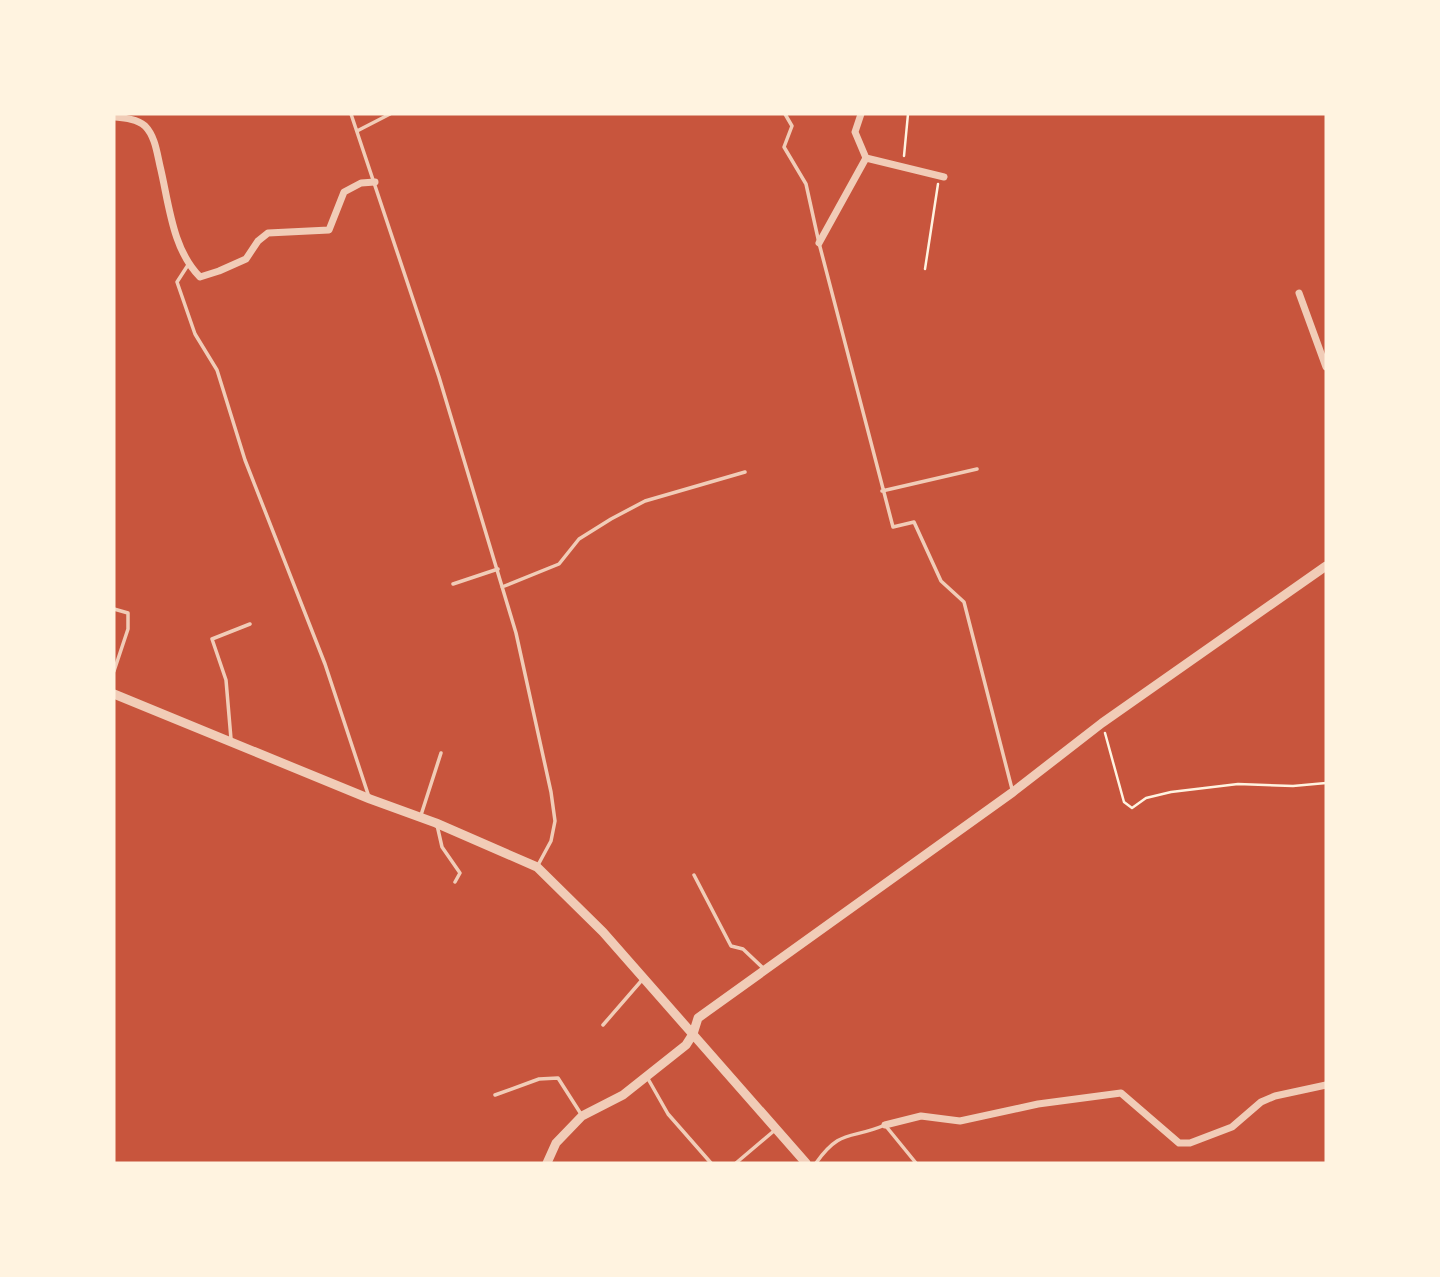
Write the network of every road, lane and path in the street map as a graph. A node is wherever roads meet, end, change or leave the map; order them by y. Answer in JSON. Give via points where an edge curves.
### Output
{"nodes":[{"id":1,"x":351,"y":114,"type":"edge"},
{"id":2,"x":390,"y":114,"type":"edge"},
{"id":3,"x":785,"y":114,"type":"edge"},
{"id":4,"x":861,"y":114,"type":"edge"},
{"id":5,"x":908,"y":114,"type":"edge"},
{"id":6,"x":114,"y":117,"type":"edge"},
{"id":7,"x":357,"y":131,"type":"junction"},
{"id":8,"x":904,"y":152,"type":"dead end"},
{"id":9,"x":866,"y":158,"type":"junction"},
{"id":10,"x":941,"y":181,"type":"joint"},
{"id":11,"x":375,"y":182,"type":"junction"},
{"id":12,"x":819,"y":243,"type":"junction"},
{"id":13,"x":188,"y":265,"type":"junction"},
{"id":14,"x":925,"y":270,"type":"dead end"},
{"id":15,"x":1299,"y":293,"type":"dead end"},
{"id":16,"x":1326,"y":367,"type":"edge"},
{"id":17,"x":977,"y":469,"type":"dead end"},
{"id":18,"x":745,"y":472,"type":"dead end"},
{"id":19,"x":882,"y":491,"type":"junction"},
{"id":20,"x":1326,"y":566,"type":"edge"},
{"id":21,"x":498,"y":569,"type":"junction"},
{"id":22,"x":453,"y":584,"type":"dead end"},
{"id":23,"x":502,"y":587,"type":"junction"},
{"id":24,"x":114,"y":609,"type":"edge"},
{"id":25,"x":250,"y":624,"type":"dead end"},
{"id":26,"x":114,"y":671,"type":"edge"},
{"id":27,"x":114,"y":694,"type":"edge"},
{"id":28,"x":1102,"y":723,"type":"junction"},
{"id":29,"x":231,"y":742,"type":"junction"},
{"id":30,"x":441,"y":752,"type":"dead end"},
{"id":31,"x":1326,"y":783,"type":"edge"},
{"id":32,"x":1013,"y":792,"type":"junction"},
{"id":33,"x":370,"y":799,"type":"junction"},
{"id":34,"x":421,"y":817,"type":"junction"},
{"id":35,"x":436,"y":822,"type":"junction"},
{"id":36,"x":537,"y":867,"type":"junction"},
{"id":37,"x":694,"y":875,"type":"dead end"},
{"id":38,"x":455,"y":882,"type":"dead end"},
{"id":39,"x":765,"y":968,"type":"junction"},
{"id":40,"x":644,"y":978,"type":"junction"},
{"id":41,"x":603,"y":1025,"type":"dead end"},
{"id":42,"x":693,"y":1034,"type":"junction"},
{"id":43,"x":647,"y":1077,"type":"junction"},
{"id":44,"x":1326,"y":1085,"type":"edge"},
{"id":45,"x":495,"y":1095,"type":"dead end"},
{"id":46,"x":582,"y":1116,"type":"junction"},
{"id":47,"x":885,"y":1125,"type":"junction"},
{"id":48,"x":775,"y":1130,"type":"junction"},
{"id":49,"x":547,"y":1163,"type":"edge"},
{"id":50,"x":712,"y":1163,"type":"edge"},
{"id":51,"x":736,"y":1163,"type":"edge"},
{"id":52,"x":806,"y":1163,"type":"edge"},
{"id":53,"x":816,"y":1163,"type":"edge"},
{"id":54,"x":916,"y":1163,"type":"edge"}],
"edges":[{"from":1,"to":7,"type":"lane"},
{"from":2,"to":7,"type":"lane"},
{"from":3,"to":12,"type":"lane","via":[[792,126],[784,147],[806,184]]},
{"from":4,"to":9,"type":"street","via":[[855,132]]},
{"from":5,"to":8,"type":"path"},
{"from":6,"to":13,"type":"street","via":[[145,126],[155,143]]},
{"from":7,"to":11,"type":"lane"},
{"from":9,"to":10,"type":"street"},
{"from":9,"to":12,"type":"street"},
{"from":10,"to":14,"type":"path"},
{"from":11,"to":13,"type":"street","via":[[344,192],[329,230],[268,233],[246,259],[200,277]]},
{"from":11,"to":21,"type":"lane"},
{"from":12,"to":19,"type":"lane"},
{"from":13,"to":33,"type":"lane","via":[[177,282],[195,334],[216,370]]},
{"from":15,"to":16,"type":"street"},
{"from":17,"to":19,"type":"lane"},
{"from":18,"to":23,"type":"lane","via":[[645,501],[579,539],[559,564]]},
{"from":19,"to":32,"type":"lane","via":[[893,527],[914,522],[941,581],[964,602]]},
{"from":20,"to":28,"type":"street"},
{"from":21,"to":22,"type":"lane"},
{"from":21,"to":23,"type":"lane"},
{"from":23,"to":36,"type":"lane","via":[[555,821],[551,841]]},
{"from":24,"to":26,"type":"lane","via":[[128,613],[128,629]]},
{"from":25,"to":29,"type":"lane","via":[[212,639],[226,680]]},
{"from":27,"to":29,"type":"street"},
{"from":28,"to":31,"type":"path","via":[[1124,802],[1132,808],[1146,798],[1171,792],[1238,784]]},
{"from":28,"to":32,"type":"street"},
{"from":29,"to":33,"type":"street"},
{"from":30,"to":34,"type":"lane"},
{"from":32,"to":39,"type":"street"},
{"from":33,"to":34,"type":"street"},
{"from":34,"to":35,"type":"street"},
{"from":35,"to":36,"type":"street"},
{"from":35,"to":38,"type":"lane","via":[[442,847],[460,873]]},
{"from":36,"to":40,"type":"street"},
{"from":37,"to":39,"type":"lane","via":[[732,946],[743,949]]},
{"from":39,"to":42,"type":"street","via":[[698,1018]]},
{"from":40,"to":41,"type":"lane"},
{"from":40,"to":42,"type":"street"},
{"from":42,"to":43,"type":"street","via":[[687,1045]]},
{"from":42,"to":48,"type":"street"},
{"from":43,"to":46,"type":"street"},
{"from":43,"to":50,"type":"lane","via":[[668,1114]]},
{"from":44,"to":47,"type":"street","via":[[1275,1096],[1232,1127],[1190,1143],[1179,1143],[1121,1094],[1038,1104],[960,1121],[921,1116]]},
{"from":45,"to":46,"type":"lane","via":[[539,1079],[558,1078]]},
{"from":46,"to":49,"type":"street","via":[[556,1143]]},
{"from":47,"to":53,"type":"lane","via":[[842,1136]]},
{"from":47,"to":54,"type":"lane"},
{"from":48,"to":51,"type":"lane"},
{"from":48,"to":52,"type":"street"}]}
